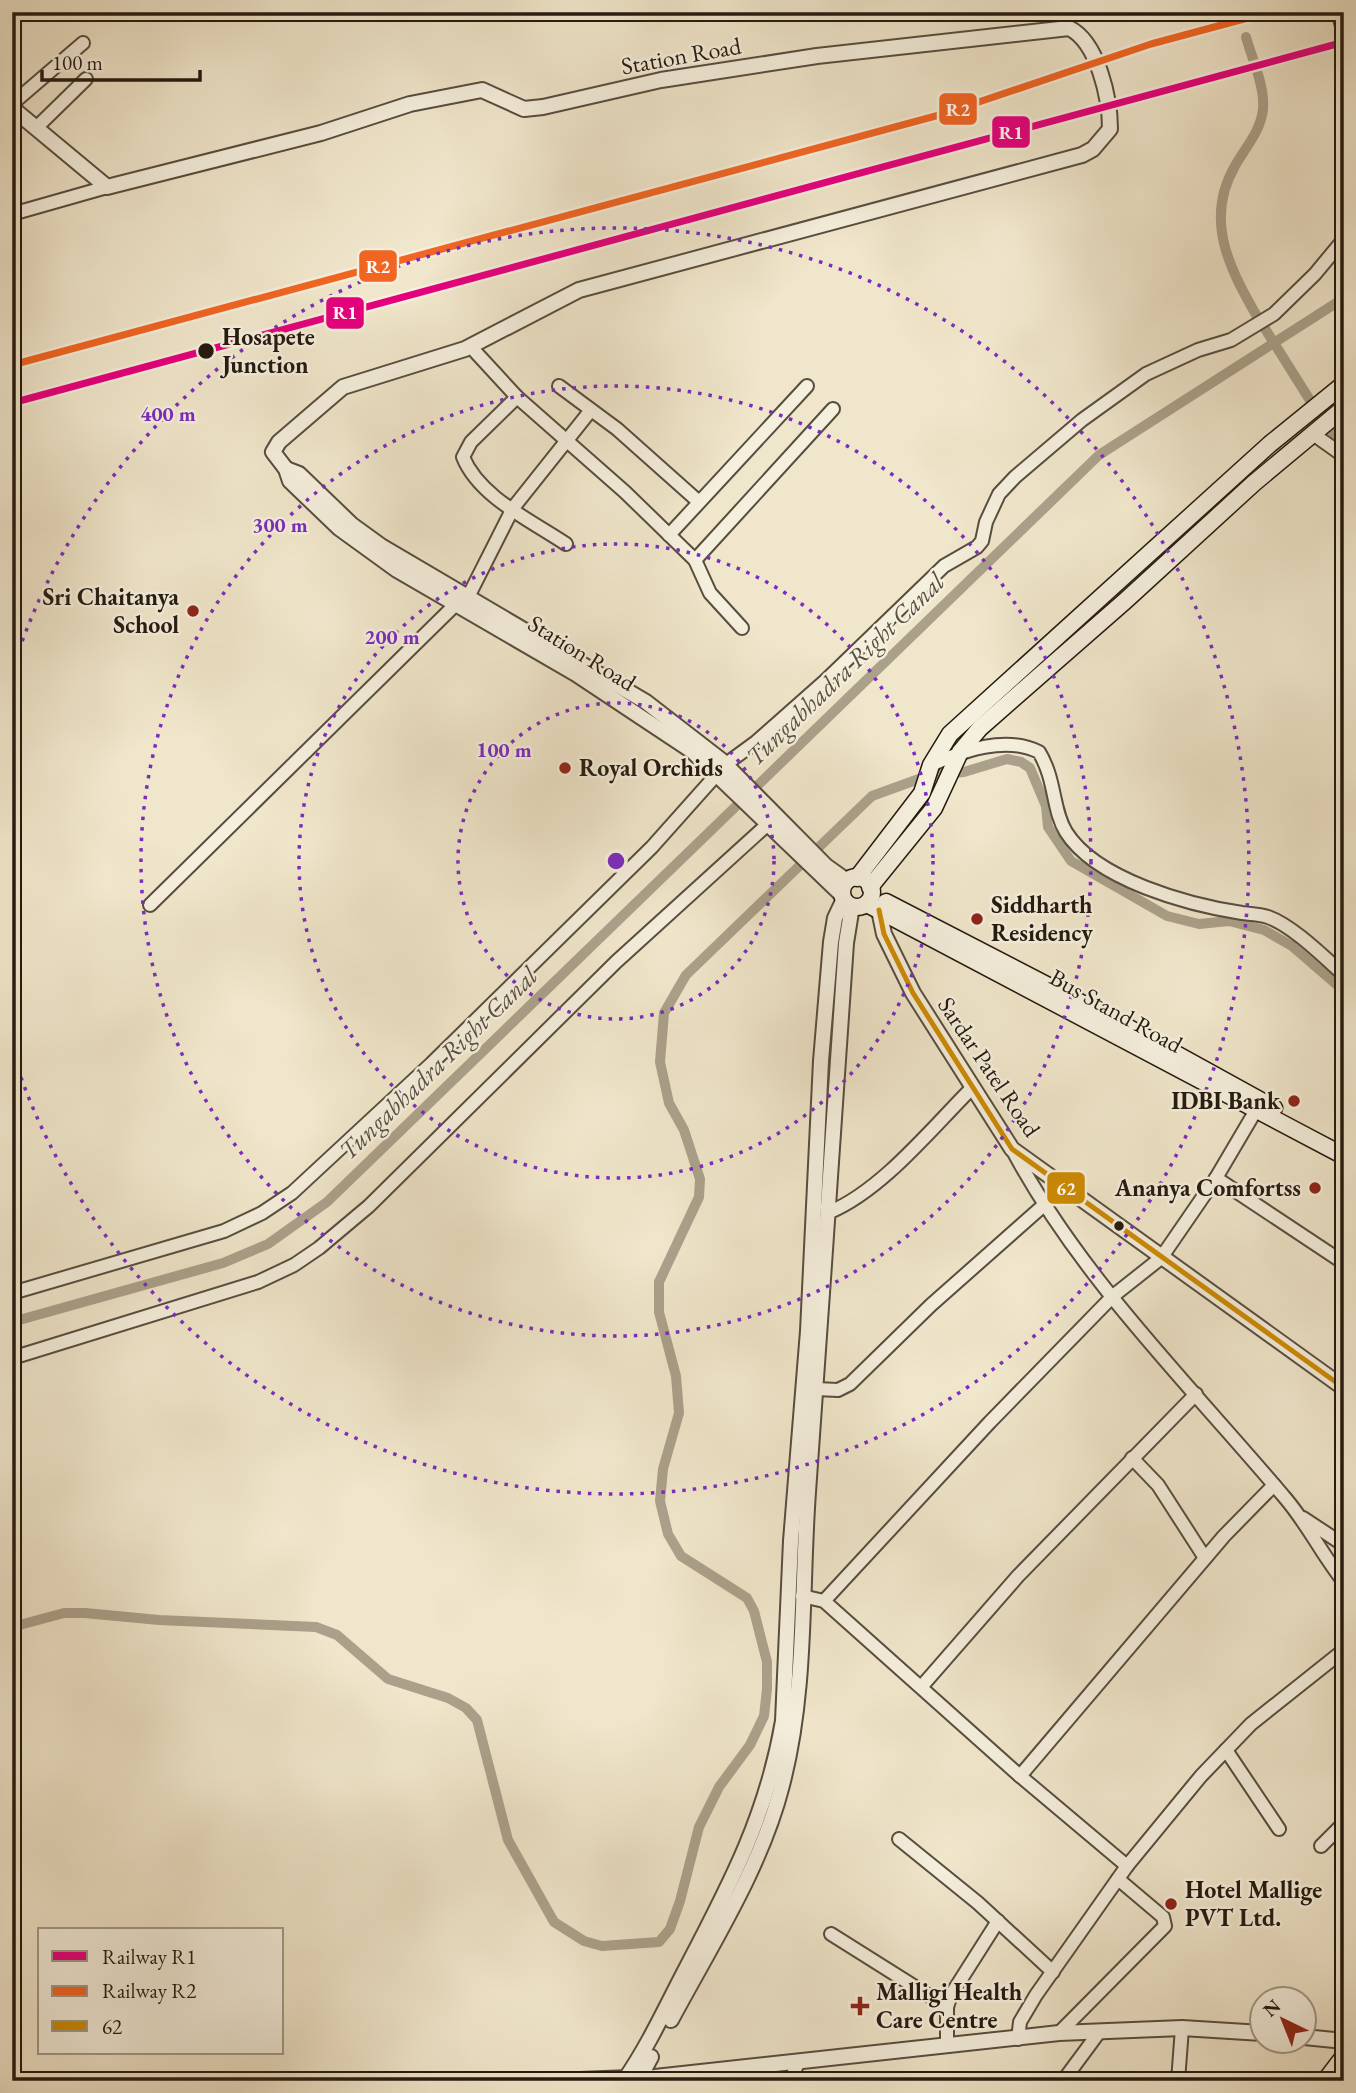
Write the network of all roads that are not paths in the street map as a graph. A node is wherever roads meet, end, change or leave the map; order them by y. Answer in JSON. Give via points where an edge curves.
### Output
{"nodes":[{"id":1,"x":1338,"y":12,"type":"edge"},
{"id":2,"x":1344,"y":33,"type":"edge"},
{"id":3,"x":83,"y":43,"type":"dead end"},
{"id":4,"x":86,"y":79,"type":"dead end"},
{"id":5,"x":12,"y":106,"type":"edge"},
{"id":6,"x":36,"y":128,"type":"junction"},
{"id":7,"x":107,"y":187,"type":"junction"},
{"id":8,"x":12,"y":214,"type":"edge"},
{"id":9,"x":1344,"y":239,"type":"edge"},
{"id":10,"x":470,"y":346,"type":"junction"},
{"id":11,"x":1344,"y":384,"type":"edge"},
{"id":12,"x":559,"y":386,"type":"dead end"},
{"id":13,"x":807,"y":386,"type":"dead end"},
{"id":14,"x":517,"y":397,"type":"junction"},
{"id":15,"x":1344,"y":408,"type":"edge"},
{"id":16,"x":833,"y":409,"type":"dead end"},
{"id":17,"x":592,"y":410,"type":"junction"},
{"id":18,"x":1313,"y":434,"type":"junction"},
{"id":19,"x":567,"y":440,"type":"junction"},
{"id":20,"x":1344,"y":456,"type":"edge"},
{"id":21,"x":699,"y":502,"type":"junction"},
{"id":22,"x":513,"y":508,"type":"junction"},
{"id":23,"x":669,"y":535,"type":"junction"},
{"id":24,"x":566,"y":544,"type":"dead end"},
{"id":25,"x":695,"y":560,"type":"junction"},
{"id":26,"x":462,"y":603,"type":"junction"},
{"id":27,"x":742,"y":628,"type":"dead end"},
{"id":28,"x":957,"y":757,"type":"junction"},
{"id":29,"x":931,"y":767,"type":"junction"},
{"id":30,"x":724,"y":771,"type":"junction"},
{"id":31,"x":767,"y":816,"type":"junction"},
{"id":32,"x":859,"y":895,"type":"junction"},
{"id":33,"x":150,"y":905,"type":"dead end"},
{"id":34,"x":1344,"y":975,"type":"edge"},
{"id":35,"x":972,"y":1088,"type":"junction"},
{"id":36,"x":1259,"y":1106,"type":"junction"},
{"id":37,"x":1344,"y":1143,"type":"edge"},
{"id":38,"x":1012,"y":1149,"type":"junction"},
{"id":39,"x":1344,"y":1156,"type":"edge"},
{"id":40,"x":1216,"y":1178,"type":"junction"},
{"id":41,"x":1044,"y":1205,"type":"junction"},
{"id":42,"x":830,"y":1212,"type":"junction"},
{"id":43,"x":1161,"y":1258,"type":"junction"},
{"id":44,"x":1344,"y":1263,"type":"edge"},
{"id":45,"x":12,"y":1293,"type":"edge"},
{"id":46,"x":1113,"y":1296,"type":"junction"},
{"id":47,"x":12,"y":1359,"type":"edge"},
{"id":48,"x":1344,"y":1388,"type":"edge"},
{"id":49,"x":817,"y":1389,"type":"junction"},
{"id":50,"x":1196,"y":1394,"type":"junction"},
{"id":51,"x":1132,"y":1458,"type":"junction"},
{"id":52,"x":1274,"y":1485,"type":"junction"},
{"id":53,"x":1298,"y":1515,"type":"junction"},
{"id":54,"x":1344,"y":1545,"type":"edge"},
{"id":55,"x":1205,"y":1558,"type":"junction"},
{"id":56,"x":1342,"y":1575,"type":"edge"},
{"id":57,"x":802,"y":1596,"type":"junction"},
{"id":58,"x":824,"y":1601,"type":"junction"},
{"id":59,"x":1344,"y":1650,"type":"edge"},
{"id":60,"x":922,"y":1686,"type":"junction"},
{"id":61,"x":1226,"y":1750,"type":"junction"},
{"id":62,"x":1020,"y":1776,"type":"junction"},
{"id":63,"x":1344,"y":1823,"type":"edge"},
{"id":64,"x":1279,"y":1829,"type":"dead end"},
{"id":65,"x":899,"y":1839,"type":"dead end"},
{"id":66,"x":1321,"y":1846,"type":"dead end"},
{"id":67,"x":1127,"y":1866,"type":"junction"},
{"id":68,"x":1118,"y":1878,"type":"junction"},
{"id":69,"x":998,"y":1921,"type":"junction"},
{"id":70,"x":831,"y":1934,"type":"dead end"},
{"id":71,"x":1052,"y":1972,"type":"junction"},
{"id":72,"x":947,"y":2007,"type":"junction"},
{"id":73,"x":1182,"y":2028,"type":"junction"},
{"id":74,"x":1100,"y":2031,"type":"junction"},
{"id":75,"x":1248,"y":2032,"type":"edge"},
{"id":76,"x":1059,"y":2033,"type":"junction"},
{"id":77,"x":1318,"y":2038,"type":"edge"},
{"id":78,"x":1018,"y":2039,"type":"junction"},
{"id":79,"x":1344,"y":2041,"type":"edge"},
{"id":80,"x":947,"y":2044,"type":"junction"},
{"id":81,"x":1344,"y":2056,"type":"edge"},
{"id":82,"x":798,"y":2063,"type":"junction"},
{"id":83,"x":640,"y":2079,"type":"edge"},
{"id":84,"x":555,"y":2081,"type":"edge"},
{"id":85,"x":790,"y":2081,"type":"edge"},
{"id":86,"x":1063,"y":2081,"type":"edge"},
{"id":87,"x":1178,"y":2081,"type":"edge"},
{"id":88,"x":1325,"y":2081,"type":"edge"}],
"edges":[{"from":1,"to":2,"type":"street"},
{"from":3,"to":5,"type":"street"},
{"from":4,"to":6,"type":"street"},
{"from":5,"to":6,"type":"street"},
{"from":6,"to":7,"type":"street"},
{"from":7,"to":8,"type":"street"},
{"from":7,"to":10,"type":"street","name":"Station Road","via":[[321,133],[410,104],[482,90],[524,109],[661,80],[817,55],[1069,28],[1086,39],[1110,104],[1110,129],[1082,155],[579,289]]},
{"from":9,"to":30,"type":"street","via":[[1274,314],[1231,340],[1146,374],[1048,448],[999,494],[977,547],[944,566]]},
{"from":10,"to":14,"type":"street"},
{"from":10,"to":26,"type":"street","name":"Station Road","via":[[343,387],[276,446],[275,455],[352,525]]},
{"from":11,"to":29,"type":"main road","via":[[1269,444],[950,734]]},
{"from":12,"to":17,"type":"street"},
{"from":13,"to":21,"type":"street"},
{"from":14,"to":19,"type":"street"},
{"from":14,"to":22,"type":"street","via":[[471,442],[463,457],[476,478]]},
{"from":15,"to":18,"type":"main road"},
{"from":16,"to":25,"type":"street"},
{"from":17,"to":19,"type":"street"},
{"from":17,"to":21,"type":"street"},
{"from":18,"to":20,"type":"street"},
{"from":18,"to":28,"type":"main road","via":[[980,727]]},
{"from":19,"to":22,"type":"street"},
{"from":19,"to":23,"type":"street"},
{"from":21,"to":23,"type":"street"},
{"from":22,"to":24,"type":"street"},
{"from":22,"to":26,"type":"street"},
{"from":23,"to":25,"type":"street"},
{"from":25,"to":27,"type":"street","via":[[710,593]]},
{"from":26,"to":30,"type":"street","name":"Station Road","via":[[646,702]]},
{"from":26,"to":33,"type":"street"},
{"from":28,"to":29,"type":"street"},
{"from":28,"to":32,"type":"main road","via":[[938,803]]},
{"from":28,"to":34,"type":"street","via":[[1015,745],[1039,752],[1051,773],[1067,832],[1093,858],[1130,880],[1174,897],[1268,917]]},
{"from":29,"to":32,"type":"main road","via":[[922,793]]},
{"from":30,"to":31,"type":"street"},
{"from":30,"to":45,"type":"street","via":[[431,1064],[284,1199],[224,1231]]},
{"from":31,"to":32,"type":"street","via":[[822,870]]},
{"from":31,"to":47,"type":"street","via":[[369,1206],[319,1248],[293,1265],[229,1293]]},
{"from":32,"to":35,"type":"street","name":"Sardar Patel Road"},
{"from":32,"to":36,"type":"main road","name":"Bus Stand Road","via":[[1118,1022]]},
{"from":32,"to":42,"type":"street","via":[[846,943]]},
{"from":32,"to":83,"type":"street","via":[[835,918],[831,942],[777,1759],[744,1853],[660,2022]]},
{"from":35,"to":38,"type":"street","name":"Sardar Patel Road"},
{"from":35,"to":42,"type":"street","via":[[852,1203]]},
{"from":36,"to":37,"type":"main road","name":"Bus Stand Road"},
{"from":36,"to":39,"type":"main road","name":"Bus Stand Road"},
{"from":36,"to":40,"type":"street"},
{"from":38,"to":41,"type":"street"},
{"from":38,"to":43,"type":"street","name":"Sardar Patel Road"},
{"from":40,"to":43,"type":"street"},
{"from":40,"to":44,"type":"street"},
{"from":41,"to":46,"type":"street"},
{"from":41,"to":49,"type":"street","via":[[850,1384],[838,1390]]},
{"from":42,"to":49,"type":"street"},
{"from":43,"to":46,"type":"street"},
{"from":43,"to":48,"type":"street","name":"Sardar Patel Road"},
{"from":46,"to":50,"type":"street"},
{"from":46,"to":58,"type":"street"},
{"from":49,"to":57,"type":"street"},
{"from":50,"to":51,"type":"street"},
{"from":50,"to":52,"type":"street"},
{"from":51,"to":55,"type":"street","via":[[1158,1485]]},
{"from":51,"to":60,"type":"street","via":[[1018,1576]]},
{"from":52,"to":53,"type":"street"},
{"from":52,"to":55,"type":"street"},
{"from":53,"to":54,"type":"street"},
{"from":53,"to":56,"type":"street"},
{"from":55,"to":62,"type":"street"},
{"from":57,"to":58,"type":"street"},
{"from":57,"to":83,"type":"street","via":[[790,1746],[764,1841]]},
{"from":58,"to":60,"type":"street"},
{"from":59,"to":61,"type":"street","via":[[1251,1724]]},
{"from":60,"to":62,"type":"street"},
{"from":61,"to":64,"type":"street"},
{"from":61,"to":67,"type":"street"},
{"from":62,"to":67,"type":"street"},
{"from":63,"to":66,"type":"street"},
{"from":65,"to":69,"type":"street"},
{"from":67,"to":68,"type":"street"},
{"from":68,"to":71,"type":"street"},
{"from":68,"to":76,"type":"street","via":[[1163,1917],[1165,1926]]},
{"from":69,"to":71,"type":"street"},
{"from":69,"to":72,"type":"street"},
{"from":70,"to":72,"type":"street"},
{"from":71,"to":78,"type":"street","via":[[1020,2022]]},
{"from":72,"to":80,"type":"street"},
{"from":73,"to":74,"type":"street"},
{"from":73,"to":75,"type":"street"},
{"from":73,"to":87,"type":"street"},
{"from":74,"to":76,"type":"street"},
{"from":74,"to":86,"type":"street"},
{"from":76,"to":78,"type":"street"},
{"from":77,"to":79,"type":"street"},
{"from":78,"to":80,"type":"street"},
{"from":80,"to":82,"type":"street"},
{"from":81,"to":88,"type":"main road"},
{"from":82,"to":83,"type":"street"},
{"from":82,"to":85,"type":"street"},
{"from":83,"to":84,"type":"street"}]}
